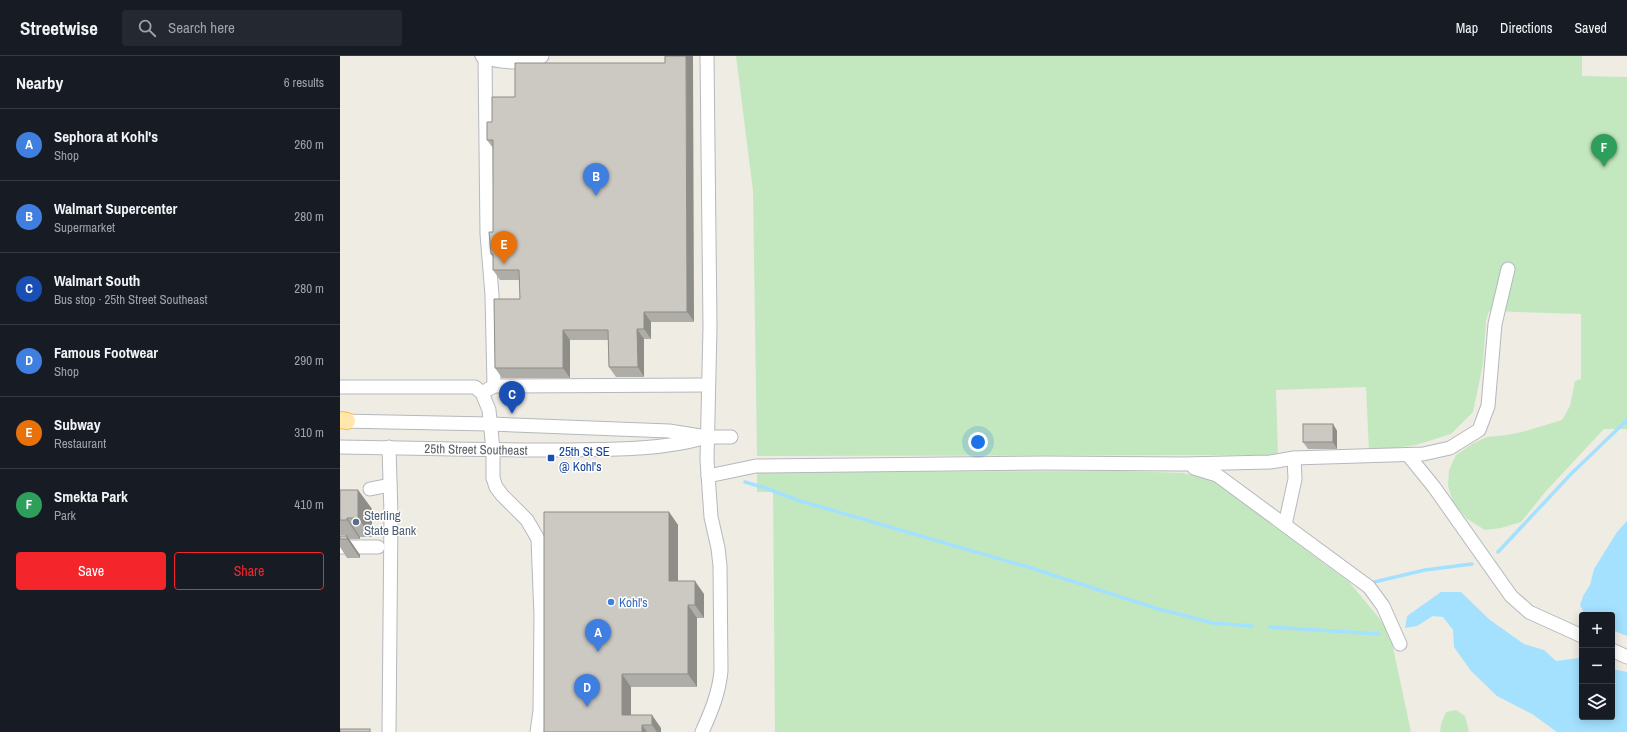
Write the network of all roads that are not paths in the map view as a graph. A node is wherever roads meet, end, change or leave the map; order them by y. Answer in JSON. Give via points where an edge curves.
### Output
{"nodes":[{"id":1,"x":542,"y":56,"type":"edge"},
{"id":2,"x":707,"y":56,"type":"edge"},
{"id":3,"x":484,"y":57,"type":"edge"},
{"id":4,"x":1508,"y":269,"type":"dead end"},
{"id":5,"x":708,"y":385,"type":"junction"},
{"id":6,"x":494,"y":386,"type":"junction"},
{"id":7,"x":340,"y":387,"type":"edge"},
{"id":8,"x":482,"y":393,"type":"junction"},
{"id":9,"x":342,"y":421,"type":"edge"},
{"id":10,"x":490,"y":424,"type":"junction"},
{"id":11,"x":707,"y":437,"type":"junction"},
{"id":12,"x":731,"y":437,"type":"dead end"},
{"id":13,"x":340,"y":447,"type":"edge"},
{"id":14,"x":389,"y":448,"type":"junction"},
{"id":15,"x":493,"y":450,"type":"junction"},
{"id":16,"x":1408,"y":455,"type":"junction"},
{"id":17,"x":1294,"y":458,"type":"junction"},
{"id":18,"x":1184,"y":464,"type":"junction"},
{"id":19,"x":708,"y":476,"type":"junction"},
{"id":20,"x":390,"y":485,"type":"junction"},
{"id":21,"x":370,"y":489,"type":"dead end"},
{"id":22,"x":1285,"y":525,"type":"junction"},
{"id":23,"x":378,"y":546,"type":"dead end"},
{"id":24,"x":340,"y":547,"type":"edge"},
{"id":25,"x":1579,"y":635,"type":"edge"},
{"id":26,"x":1400,"y":644,"type":"dead end"},
{"id":27,"x":1615,"y":651,"type":"edge"},
{"id":28,"x":1627,"y":657,"type":"edge"},
{"id":29,"x":389,"y":732,"type":"edge"},
{"id":30,"x":537,"y":732,"type":"edge"},
{"id":31,"x":702,"y":732,"type":"edge"}],
"edges":[{"from":1,"to":3,"type":"street","via":[[529,62]]},
{"from":2,"to":5,"type":"street","via":[[710,327]]},
{"from":3,"to":6,"type":"street","via":[[487,234],[492,295]]},
{"from":4,"to":16,"type":"street","via":[[1495,324],[1488,406],[1479,430],[1450,448]]},
{"from":5,"to":6,"type":"street"},
{"from":5,"to":11,"type":"street"},
{"from":6,"to":8,"type":"street"},
{"from":7,"to":8,"type":"street","via":[[475,387]]},
{"from":8,"to":10,"type":"street","via":[[489,410]]},
{"from":9,"to":10,"type":"street","name":"25th Street Southeast"},
{"from":10,"to":11,"type":"street","name":"25th Street Southeast","via":[[669,431]]},
{"from":10,"to":15,"type":"street"},
{"from":11,"to":12,"type":"street","name":"25th Street Southeast"},
{"from":11,"to":15,"type":"street","name":"25th Street Southeast","via":[[669,446],[596,450]]},
{"from":11,"to":19,"type":"street"},
{"from":13,"to":14,"type":"street","name":"25th Street Southeast"},
{"from":14,"to":15,"type":"street","name":"25th Street Southeast"},
{"from":14,"to":20,"type":"street"},
{"from":15,"to":30,"type":"street","via":[[493,478],[496,487],[527,520],[538,539],[541,616],[540,711]]},
{"from":16,"to":17,"type":"street"},
{"from":16,"to":25,"type":"street","via":[[1434,487],[1511,596],[1529,612]]},
{"from":17,"to":18,"type":"street","via":[[1270,462]]},
{"from":17,"to":22,"type":"street","via":[[1295,479]]},
{"from":18,"to":19,"type":"street","via":[[828,464],[756,466]]},
{"from":18,"to":22,"type":"street","via":[[1217,475]]},
{"from":19,"to":31,"type":"street","via":[[711,516],[720,566],[721,671],[720,686]]},
{"from":20,"to":21,"type":"street"},
{"from":20,"to":29,"type":"street"},
{"from":22,"to":26,"type":"street","via":[[1369,587],[1383,606]]},
{"from":23,"to":24,"type":"street"},
{"from":27,"to":28,"type":"street"}]}
